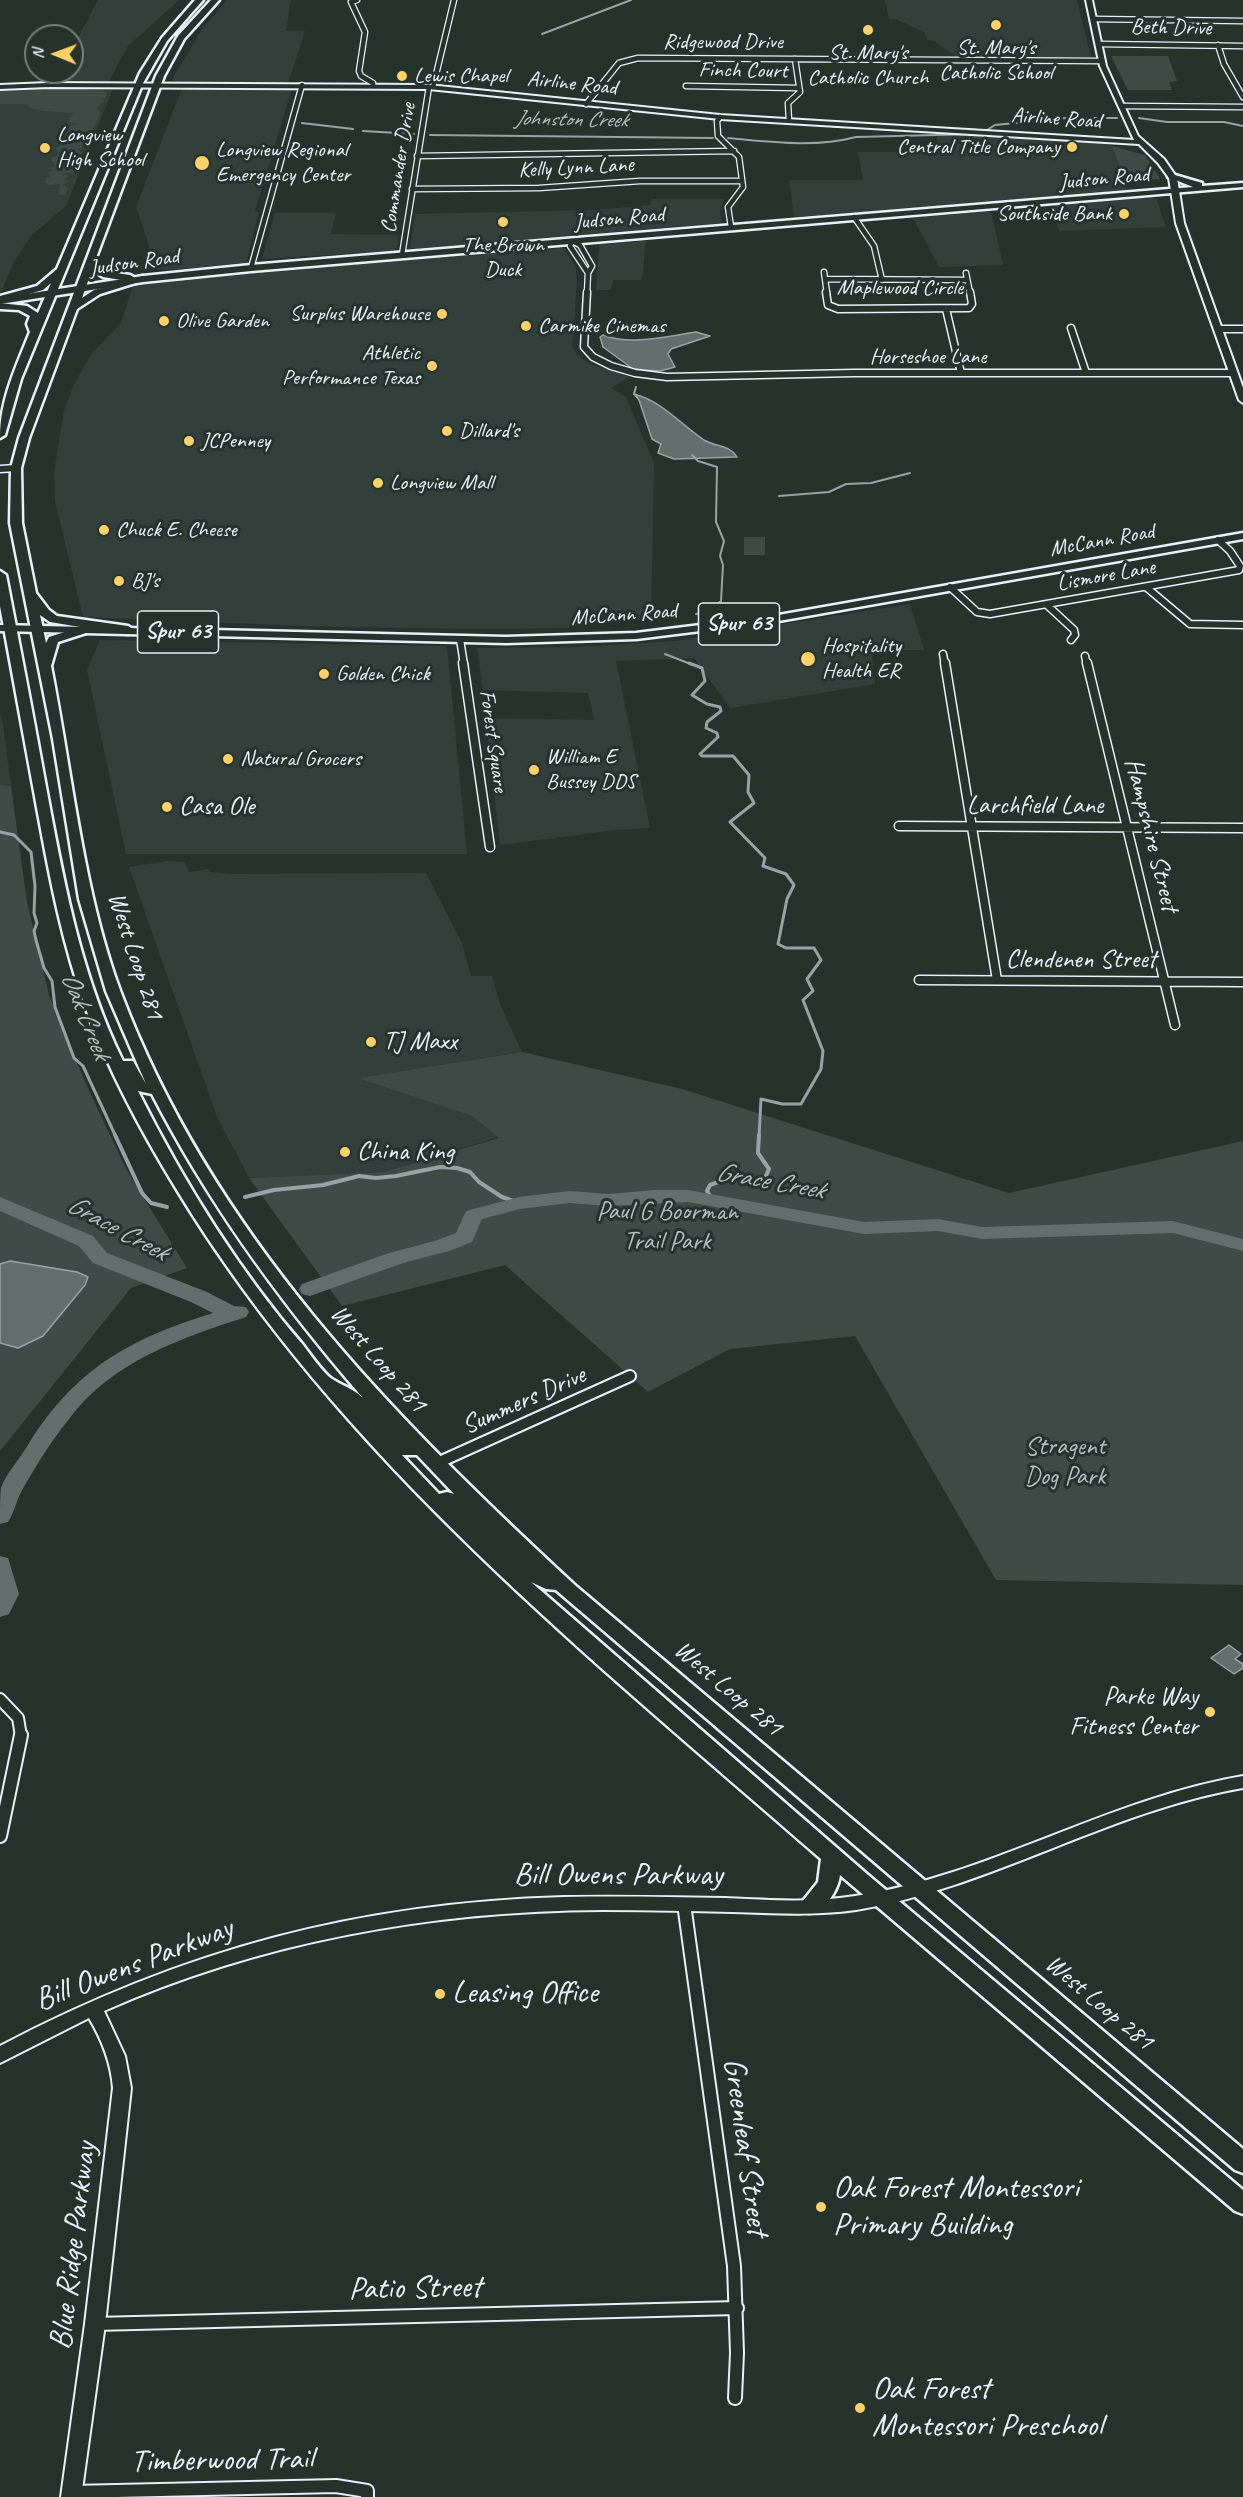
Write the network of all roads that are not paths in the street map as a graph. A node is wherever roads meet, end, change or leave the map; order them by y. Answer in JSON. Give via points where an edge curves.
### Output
{"nodes":[{"id":1,"x":199,"y":0,"type":"edge"},
{"id":2,"x":215,"y":0,"type":"edge"},
{"id":3,"x":355,"y":0,"type":"edge"},
{"id":4,"x":454,"y":0,"type":"edge"},
{"id":5,"x":1089,"y":0,"type":"edge"},
{"id":6,"x":191,"y":7,"type":"junction"},
{"id":7,"x":1093,"y":19,"type":"junction"},
{"id":8,"x":1243,"y":21,"type":"edge"},
{"id":9,"x":190,"y":27,"type":"junction"},
{"id":10,"x":1098,"y":44,"type":"junction"},
{"id":11,"x":1218,"y":45,"type":"junction"},
{"id":12,"x":1243,"y":46,"type":"edge"},
{"id":13,"x":795,"y":59,"type":"junction"},
{"id":14,"x":1102,"y":60,"type":"junction"},
{"id":15,"x":48,"y":85,"type":"joint"},
{"id":16,"x":138,"y":85,"type":"junction"},
{"id":17,"x":156,"y":85,"type":"junction"},
{"id":18,"x":302,"y":85,"type":"junction"},
{"id":19,"x":372,"y":86,"type":"junction"},
{"id":20,"x":0,"y":87,"type":"edge"},
{"id":21,"x":431,"y":87,"type":"junction"},
{"id":22,"x":686,"y":87,"type":"dead end"},
{"id":23,"x":799,"y":88,"type":"junction"},
{"id":24,"x":1243,"y":97,"type":"edge"},
{"id":25,"x":586,"y":104,"type":"junction"},
{"id":26,"x":1121,"y":106,"type":"junction"},
{"id":27,"x":1243,"y":107,"type":"edge"},
{"id":28,"x":720,"y":117,"type":"junction"},
{"id":29,"x":789,"y":121,"type":"junction"},
{"id":30,"x":1139,"y":142,"type":"junction"},
{"id":31,"x":734,"y":151,"type":"junction"},
{"id":32,"x":417,"y":156,"type":"junction"},
{"id":33,"x":1171,"y":175,"type":"junction"},
{"id":34,"x":742,"y":181,"type":"junction"},
{"id":35,"x":1239,"y":185,"type":"edge"},
{"id":36,"x":412,"y":189,"type":"junction"},
{"id":37,"x":1176,"y":190,"type":"junction"},
{"id":38,"x":90,"y":196,"type":"junction"},
{"id":39,"x":110,"y":214,"type":"junction"},
{"id":40,"x":854,"y":217,"type":"junction"},
{"id":41,"x":731,"y":228,"type":"junction"},
{"id":42,"x":572,"y":241,"type":"junction"},
{"id":43,"x":402,"y":255,"type":"junction"},
{"id":44,"x":91,"y":265,"type":"junction"},
{"id":45,"x":251,"y":267,"type":"junction"},
{"id":46,"x":60,"y":269,"type":"junction"},
{"id":47,"x":824,"y":272,"type":"dead end"},
{"id":48,"x":588,"y":273,"type":"junction"},
{"id":49,"x":966,"y":273,"type":"dead end"},
{"id":50,"x":143,"y":279,"type":"junction"},
{"id":51,"x":825,"y":279,"type":"junction"},
{"id":52,"x":882,"y":279,"type":"junction"},
{"id":53,"x":967,"y":280,"type":"junction"},
{"id":54,"x":81,"y":288,"type":"junction"},
{"id":55,"x":51,"y":293,"type":"junction"},
{"id":56,"x":0,"y":300,"type":"edge"},
{"id":57,"x":0,"y":306,"type":"edge"},
{"id":58,"x":74,"y":308,"type":"junction"},
{"id":59,"x":946,"y":309,"type":"junction"},
{"id":60,"x":1071,"y":328,"type":"dead end"},
{"id":61,"x":1218,"y":329,"type":"junction"},
{"id":62,"x":1243,"y":329,"type":"edge"},
{"id":63,"x":35,"y":334,"type":"junction"},
{"id":64,"x":961,"y":373,"type":"junction"},
{"id":65,"x":1086,"y":373,"type":"junction"},
{"id":66,"x":1233,"y":373,"type":"junction"},
{"id":67,"x":15,"y":382,"type":"junction"},
{"id":68,"x":40,"y":394,"type":"junction"},
{"id":69,"x":1243,"y":400,"type":"edge"},
{"id":70,"x":0,"y":435,"type":"edge"},
{"id":71,"x":16,"y":468,"type":"junction"},
{"id":72,"x":0,"y":469,"type":"edge"},
{"id":73,"x":1243,"y":536,"type":"edge"},
{"id":74,"x":1218,"y":540,"type":"junction"},
{"id":75,"x":0,"y":574,"type":"edge"},
{"id":76,"x":950,"y":587,"type":"junction"},
{"id":77,"x":1146,"y":587,"type":"junction"},
{"id":78,"x":28,"y":590,"type":"junction"},
{"id":79,"x":2,"y":597,"type":"edge"},
{"id":80,"x":1047,"y":605,"type":"junction"},
{"id":81,"x":1243,"y":625,"type":"edge"},
{"id":82,"x":35,"y":628,"type":"junction"},
{"id":83,"x":85,"y":629,"type":"junction"},
{"id":84,"x":128,"y":630,"type":"junction"},
{"id":85,"x":3,"y":632,"type":"edge"},
{"id":86,"x":460,"y":639,"type":"junction"},
{"id":87,"x":1071,"y":640,"type":"dead end"},
{"id":88,"x":943,"y":654,"type":"dead end"},
{"id":89,"x":1085,"y":656,"type":"dead end"},
{"id":90,"x":45,"y":671,"type":"junction"},
{"id":91,"x":33,"y":752,"type":"junction"},
{"id":92,"x":66,"y":784,"type":"junction"},
{"id":93,"x":899,"y":826,"type":"dead end"},
{"id":94,"x":972,"y":826,"type":"junction"},
{"id":95,"x":47,"y":827,"type":"junction"},
{"id":96,"x":1127,"y":827,"type":"junction"},
{"id":97,"x":1243,"y":828,"type":"edge"},
{"id":98,"x":490,"y":847,"type":"dead end"},
{"id":99,"x":80,"y":868,"type":"junction"},
{"id":100,"x":919,"y":980,"type":"dead end"},
{"id":101,"x":998,"y":980,"type":"junction"},
{"id":102,"x":1165,"y":981,"type":"junction"},
{"id":103,"x":1243,"y":982,"type":"edge"},
{"id":104,"x":94,"y":1011,"type":"junction"},
{"id":105,"x":1175,"y":1024,"type":"dead end"},
{"id":106,"x":157,"y":1091,"type":"junction"},
{"id":107,"x":630,"y":1376,"type":"dead end"},
{"id":108,"x":321,"y":1379,"type":"junction"},
{"id":109,"x":419,"y":1449,"type":"junction"},
{"id":110,"x":435,"y":1464,"type":"junction"},
{"id":111,"x":435,"y":1503,"type":"junction"},
{"id":112,"x":570,"y":1592,"type":"junction"},
{"id":113,"x":0,"y":1699,"type":"edge"},
{"id":114,"x":1243,"y":1782,"type":"edge"},
{"id":115,"x":0,"y":1836,"type":"edge"},
{"id":116,"x":832,"y":1856,"type":"junction"},
{"id":117,"x":922,"y":1890,"type":"junction"},
{"id":118,"x":881,"y":1899,"type":"junction"},
{"id":119,"x":684,"y":1904,"type":"junction"},
{"id":120,"x":810,"y":1906,"type":"junction"},
{"id":121,"x":93,"y":2008,"type":"junction"},
{"id":122,"x":0,"y":2055,"type":"edge"},
{"id":123,"x":1243,"y":2163,"type":"edge"},
{"id":124,"x":1243,"y":2204,"type":"edge"},
{"id":125,"x":737,"y":2308,"type":"junction"},
{"id":126,"x":95,"y":2324,"type":"junction"},
{"id":127,"x":735,"y":2398,"type":"dead end"},
{"id":128,"x":179,"y":2493,"type":"edge"},
{"id":129,"x":71,"y":2494,"type":"edge"},
{"id":130,"x":367,"y":2497,"type":"edge"}],
"edges":[{"from":1,"to":6,"type":"highway"},
{"from":2,"to":9,"type":"highway","name":"West Loop 281"},
{"from":3,"to":19,"type":"street","via":[[351,2],[365,34],[360,72]]},
{"from":4,"to":21,"type":"street","name":"Commander Drive"},
{"from":5,"to":7,"type":"main road"},
{"from":6,"to":9,"type":"highway","via":[[181,25]]},
{"from":6,"to":16,"type":"highway","via":[[160,44]]},
{"from":7,"to":8,"type":"street"},
{"from":7,"to":10,"type":"main road"},
{"from":9,"to":17,"type":"highway","name":"West Loop 281","via":[[173,50]]},
{"from":10,"to":11,"type":"street","name":"Beth Drive"},
{"from":10,"to":14,"type":"main road"},
{"from":11,"to":12,"type":"street","name":"Beth Drive"},
{"from":11,"to":24,"type":"street"},
{"from":13,"to":14,"type":"street","name":"Ridgewood Drive"},
{"from":13,"to":23,"type":"street"},
{"from":13,"to":25,"type":"street","name":"Ridgewood Drive","via":[[631,59],[619,63]]},
{"from":14,"to":26,"type":"main road"},
{"from":15,"to":16,"type":"main road","name":"Airline Road"},
{"from":15,"to":20,"type":"main road","name":"Airline Road"},
{"from":16,"to":17,"type":"main road","name":"Airline Road"},
{"from":16,"to":38,"type":"highway"},
{"from":17,"to":18,"type":"main road","name":"Airline Road"},
{"from":17,"to":39,"type":"highway","name":"West Loop 281"},
{"from":18,"to":19,"type":"main road","name":"Airline Road"},
{"from":18,"to":45,"type":"street"},
{"from":19,"to":21,"type":"main road","name":"Airline Road"},
{"from":21,"to":25,"type":"main road","name":"Airline Road"},
{"from":21,"to":32,"type":"street","name":"Commander Drive"},
{"from":22,"to":23,"type":"street","name":"Finch Court"},
{"from":23,"to":29,"type":"street","via":[[799,95],[788,103]]},
{"from":25,"to":28,"type":"main road","name":"Airline Road"},
{"from":26,"to":27,"type":"street"},
{"from":26,"to":30,"type":"main road"},
{"from":28,"to":29,"type":"main road","name":"Airline Road"},
{"from":28,"to":31,"type":"street","via":[[718,136]]},
{"from":29,"to":30,"type":"main road","name":"Airline Road"},
{"from":30,"to":33,"type":"main road"},
{"from":31,"to":32,"type":"street"},
{"from":31,"to":34,"type":"street","via":[[740,158]]},
{"from":32,"to":36,"type":"street","name":"Commander Drive"},
{"from":33,"to":35,"type":"main road","via":[[1189,184]]},
{"from":33,"to":37,"type":"main road"},
{"from":34,"to":36,"type":"street","name":"Kelly Lynn Lane"},
{"from":34,"to":41,"type":"street","via":[[742,192],[728,209]]},
{"from":35,"to":37,"type":"main road","name":"Judson Road"},
{"from":36,"to":43,"type":"street","name":"Commander Drive"},
{"from":37,"to":40,"type":"main road","name":"Judson Road"},
{"from":37,"to":61,"type":"main road","via":[[1180,223]]},
{"from":38,"to":39,"type":"highway","via":[[106,197]]},
{"from":38,"to":46,"type":"highway"},
{"from":39,"to":44,"type":"highway","name":"West Loop 281"},
{"from":40,"to":41,"type":"main road","name":"Judson Road"},
{"from":40,"to":52,"type":"street","via":[[875,243]]},
{"from":41,"to":42,"type":"main road","name":"Judson Road"},
{"from":42,"to":43,"type":"main road","name":"Judson Road"},
{"from":42,"to":48,"type":"street","via":[[570,246]]},
{"from":42,"to":48,"type":"street","name":"Horseshoe Lane","via":[[588,256],[592,269]]},
{"from":43,"to":45,"type":"main road","name":"Judson Road"},
{"from":44,"to":50,"type":"highway","via":[[106,275]]},
{"from":44,"to":54,"type":"highway","name":"West Loop 281"},
{"from":45,"to":50,"type":"main road","name":"Judson Road"},
{"from":46,"to":55,"type":"highway"},
{"from":46,"to":56,"type":"highway","via":[[40,288]]},
{"from":47,"to":51,"type":"street","name":"Maplewood Circle"},
{"from":48,"to":64,"type":"street","name":"Horseshoe Lane","via":[[584,346],[600,362],[624,370],[679,377]]},
{"from":49,"to":53,"type":"street","name":"Maplewood Circle"},
{"from":50,"to":54,"type":"main road","name":"Judson Road"},
{"from":50,"to":58,"type":"highway","via":[[97,292]]},
{"from":51,"to":52,"type":"street"},
{"from":51,"to":59,"type":"street","name":"Maplewood Circle","via":[[828,305],[835,309]]},
{"from":52,"to":53,"type":"street"},
{"from":53,"to":59,"type":"street","name":"Maplewood Circle","via":[[971,308]]},
{"from":54,"to":55,"type":"main road","name":"Judson Road"},
{"from":54,"to":58,"type":"highway","name":"West Loop 281"},
{"from":55,"to":56,"type":"main road","name":"Judson Road"},
{"from":55,"to":63,"type":"highway"},
{"from":57,"to":63,"type":"highway","via":[[18,306],[33,312]]},
{"from":58,"to":68,"type":"highway","name":"West Loop 281"},
{"from":59,"to":64,"type":"street"},
{"from":60,"to":65,"type":"street"},
{"from":61,"to":62,"type":"street"},
{"from":61,"to":66,"type":"main road"},
{"from":63,"to":67,"type":"highway"},
{"from":64,"to":65,"type":"street","name":"Horseshoe Lane"},
{"from":65,"to":66,"type":"street","name":"Horseshoe Lane"},
{"from":66,"to":69,"type":"main road"},
{"from":67,"to":68,"type":"highway","via":[[26,393]]},
{"from":67,"to":70,"type":"highway"},
{"from":68,"to":71,"type":"highway","name":"West Loop 281"},
{"from":71,"to":72,"type":"street"},
{"from":71,"to":78,"type":"highway","name":"West Loop 281","via":[[15,523]]},
{"from":73,"to":74,"type":"main road","name":"McCann Road","number":"Spur 63"},
{"from":74,"to":76,"type":"main road","name":"McCann Road","number":"Spur 63"},
{"from":74,"to":77,"type":"street","name":"Lismore Lane","via":[[1233,555],[1239,570]]},
{"from":75,"to":79,"type":"highway","name":"West Loop 281"},
{"from":76,"to":80,"type":"street","name":"Lismore Lane","via":[[982,614]]},
{"from":76,"to":86,"type":"main road","name":"McCann Road","number":"Spur 63","via":[[675,632],[563,639]]},
{"from":77,"to":80,"type":"street","name":"Lismore Lane"},
{"from":77,"to":81,"type":"street","via":[[1190,624]]},
{"from":78,"to":82,"type":"highway","name":"West Loop 281"},
{"from":78,"to":84,"type":"highway","via":[[54,619]]},
{"from":79,"to":85,"type":"highway","name":"West Loop 281"},
{"from":80,"to":87,"type":"street","via":[[1074,630]]},
{"from":82,"to":83,"type":"main road","name":"McCann Road","number":"Spur 63"},
{"from":82,"to":85,"type":"main road","name":"McCann Road","number":"Spur 63"},
{"from":82,"to":90,"type":"highway","name":"West Loop 281"},
{"from":83,"to":84,"type":"main road","name":"McCann Road","number":"Spur 63"},
{"from":83,"to":90,"type":"highway","via":[[52,640]]},
{"from":84,"to":86,"type":"main road","name":"McCann Road","number":"Spur 63"},
{"from":85,"to":91,"type":"highway","name":"West Loop 281","via":[[16,660]]},
{"from":86,"to":98,"type":"street","name":"Forest Square"},
{"from":88,"to":94,"type":"street"},
{"from":89,"to":96,"type":"street","name":"Hampshire Street"},
{"from":90,"to":92,"type":"highway","name":"West Loop 281"},
{"from":91,"to":92,"type":"highway","via":[[45,756],[50,780]]},
{"from":91,"to":95,"type":"highway","name":"West Loop 281"},
{"from":92,"to":99,"type":"highway","name":"West Loop 281"},
{"from":93,"to":94,"type":"street","name":"Larchfield Lane"},
{"from":94,"to":96,"type":"street","name":"Larchfield Lane"},
{"from":94,"to":101,"type":"street"},
{"from":95,"to":99,"type":"highway","via":[[62,828],[67,860]]},
{"from":95,"to":104,"type":"highway","name":"West Loop 281","via":[[67,925]]},
{"from":96,"to":97,"type":"street","name":"Larchfield Lane"},
{"from":96,"to":102,"type":"street","name":"Hampshire Street"},
{"from":99,"to":106,"type":"highway","name":"West Loop 281","via":[[113,991]]},
{"from":100,"to":101,"type":"street","name":"Clendenen Street"},
{"from":101,"to":102,"type":"street","name":"Clendenen Street"},
{"from":102,"to":103,"type":"street","name":"Clendenen Street"},
{"from":102,"to":105,"type":"street","name":"Hampshire Street"},
{"from":104,"to":106,"type":"highway","via":[[113,1030],[139,1087]]},
{"from":104,"to":108,"type":"highway","name":"West Loop 281","via":[[131,1096],[179,1185],[251,1292]]},
{"from":106,"to":109,"type":"highway","name":"West Loop 281","via":[[221,1202],[285,1294]]},
{"from":107,"to":110,"type":"street","name":"Summers Drive"},
{"from":108,"to":109,"type":"highway","via":[[351,1396],[400,1449]]},
{"from":108,"to":111,"type":"highway","name":"West Loop 281"},
{"from":109,"to":110,"type":"highway","name":"West Loop 281"},
{"from":110,"to":112,"type":"highway","name":"West Loop 281"},
{"from":111,"to":112,"type":"highway","via":[[453,1500],[529,1572]]},
{"from":111,"to":116,"type":"highway","name":"West Loop 281","via":[[551,1612]]},
{"from":112,"to":117,"type":"highway","name":"West Loop 281"},
{"from":113,"to":115,"type":"street","via":[[18,1718],[21,1735]]},
{"from":114,"to":117,"type":"main road","name":"Bill Owens Parkway","via":[[1131,1810]]},
{"from":116,"to":118,"type":"highway","name":"West Loop 281"},
{"from":116,"to":120,"type":"highway","via":[[828,1885]]},
{"from":117,"to":118,"type":"main road","name":"Bill Owens Parkway"},
{"from":117,"to":123,"type":"highway","name":"West Loop 281"},
{"from":118,"to":120,"type":"main road","name":"Bill Owens Parkway"},
{"from":118,"to":124,"type":"highway","name":"West Loop 281"},
{"from":119,"to":120,"type":"main road","name":"Bill Owens Parkway"},
{"from":119,"to":121,"type":"main road","name":"Bill Owens Parkway","via":[[536,1904],[406,1917],[313,1935],[235,1956]]},
{"from":119,"to":125,"type":"street","name":"Greenleaf Street"},
{"from":121,"to":122,"type":"main road","name":"Bill Owens Parkway"},
{"from":121,"to":126,"type":"main road","name":"Blue Ridge Parkway","via":[[113,2044],[121,2068],[122,2088]]},
{"from":125,"to":126,"type":"street","name":"Patio Street"},
{"from":125,"to":127,"type":"street","name":"Greenleaf Street"},
{"from":126,"to":129,"type":"main road","name":"Blue Ridge Parkway"},
{"from":128,"to":129,"type":"street","name":"Timberwood Trail"},
{"from":128,"to":130,"type":"street","name":"Timberwood Trail","via":[[336,2486],[367,2491]]}]}
